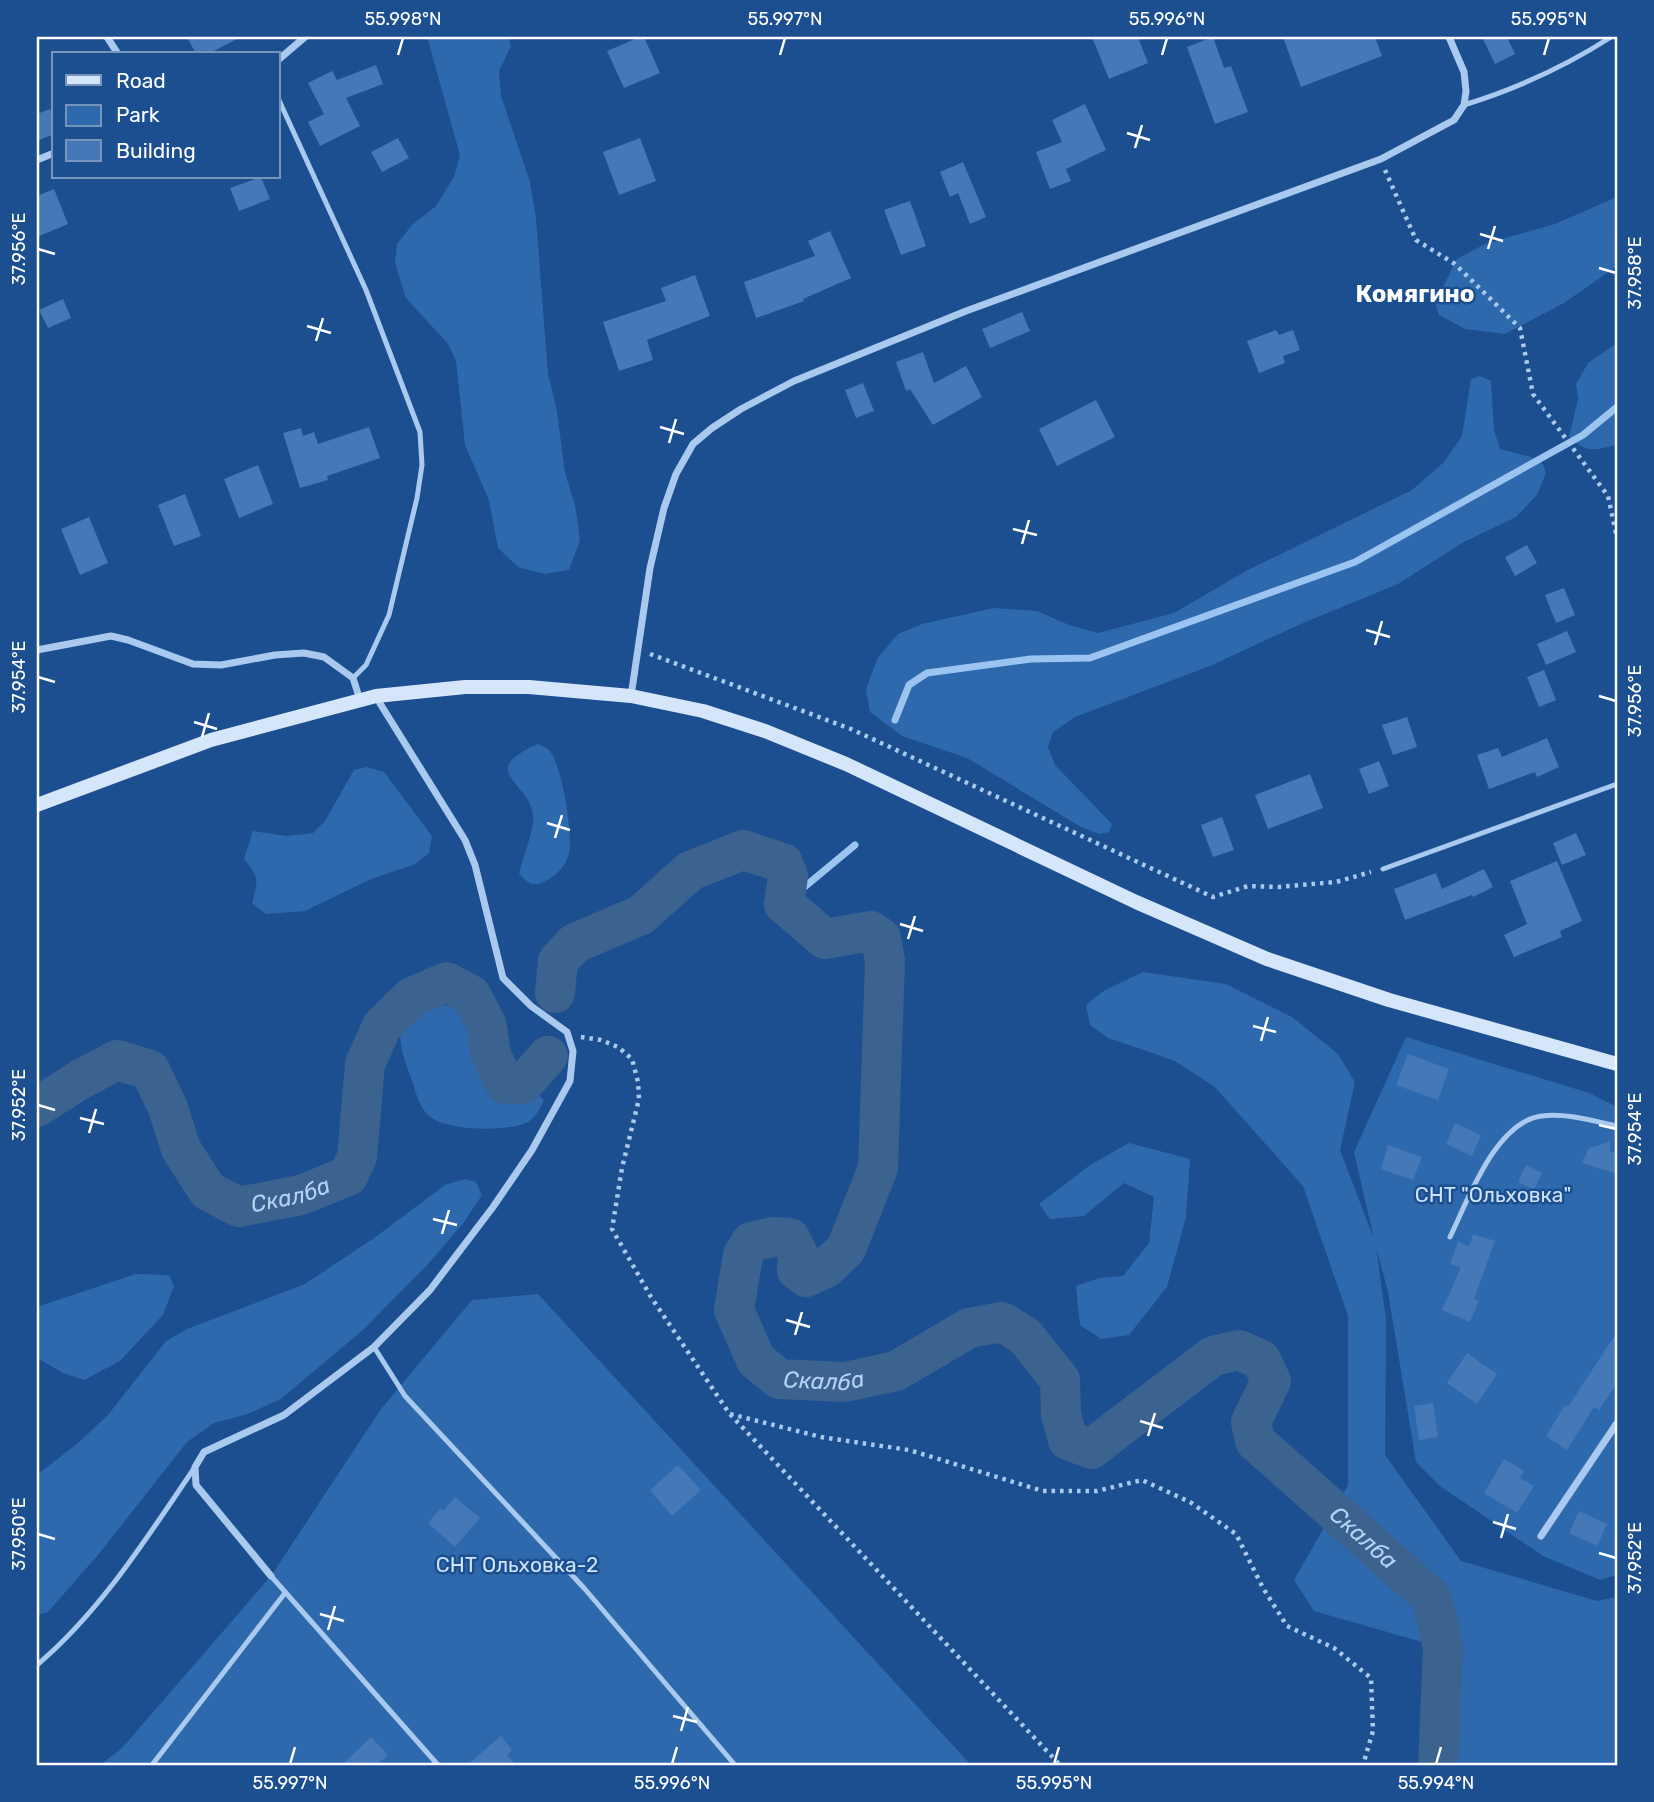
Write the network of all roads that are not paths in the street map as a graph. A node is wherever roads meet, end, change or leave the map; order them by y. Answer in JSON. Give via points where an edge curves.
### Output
{"nodes":[{"id":1,"x":107,"y":37,"type":"edge"},
{"id":2,"x":305,"y":37,"type":"edge"},
{"id":3,"x":1449,"y":37,"type":"edge"},
{"id":4,"x":1611,"y":37,"type":"edge"},
{"id":5,"x":117,"y":52,"type":"edge"},
{"id":6,"x":280,"y":58,"type":"edge"},
{"id":7,"x":280,"y":102,"type":"edge"},
{"id":8,"x":1464,"y":105,"type":"junction"},
{"id":9,"x":37,"y":650,"type":"edge"},
{"id":10,"x":353,"y":678,"type":"junction"},
{"id":11,"x":376,"y":696,"type":"junction"},
{"id":12,"x":631,"y":696,"type":"junction"},
{"id":13,"x":360,"y":701,"type":"junction"},
{"id":14,"x":1617,"y":784,"type":"edge"},
{"id":15,"x":37,"y":805,"type":"edge"},
{"id":16,"x":1383,"y":869,"type":"road end"},
{"id":17,"x":1617,"y":1064,"type":"edge"},
{"id":18,"x":1617,"y":1126,"type":"edge"},
{"id":19,"x":1450,"y":1237,"type":"dead end"},
{"id":20,"x":374,"y":1347,"type":"junction"},
{"id":21,"x":1617,"y":1423,"type":"edge"},
{"id":22,"x":195,"y":1467,"type":"junction"},
{"id":23,"x":1541,"y":1536,"type":"dead end"},
{"id":24,"x":271,"y":1576,"type":"joint"},
{"id":25,"x":285,"y":1593,"type":"junction"},
{"id":26,"x":37,"y":1665,"type":"edge"},
{"id":27,"x":152,"y":1765,"type":"edge"},
{"id":28,"x":438,"y":1765,"type":"edge"},
{"id":29,"x":735,"y":1765,"type":"edge"}],
"edges":[{"from":1,"to":5,"type":"street"},
{"from":2,"to":6,"type":"street"},
{"from":3,"to":8,"type":"street","via":[[1464,72]]},
{"from":4,"to":8,"type":"lane","via":[[1502,94]]},
{"from":7,"to":10,"type":"lane","via":[[366,290],[420,432],[417,498],[389,615],[366,665]]},
{"from":8,"to":12,"type":"street","via":[[1454,120],[1381,159],[966,311],[794,381],[712,428],[693,444],[664,508]]},
{"from":9,"to":10,"type":"street","via":[[111,636],[193,664],[220,666],[304,653],[324,657]]},
{"from":10,"to":13,"type":"street"},
{"from":11,"to":12,"type":"street","via":[[465,687]]},
{"from":11,"to":13,"type":"street"},
{"from":11,"to":20,"type":"street","via":[[466,840],[503,978],[567,1032],[573,1051],[570,1082],[533,1150],[430,1290]]},
{"from":12,"to":17,"type":"street","via":[[703,711],[846,764],[1267,959],[1389,1000]]},
{"from":13,"to":15,"type":"street","via":[[211,740]]},
{"from":14,"to":16,"type":"lane"},
{"from":18,"to":19,"type":"lane","via":[[1559,1116],[1521,1123],[1500,1142]]},
{"from":20,"to":22,"type":"street","via":[[284,1415],[204,1452]]},
{"from":20,"to":29,"type":"lane","via":[[405,1396],[584,1588]]},
{"from":21,"to":23,"type":"street"},
{"from":22,"to":24,"type":"street","via":[[195,1485]]},
{"from":22,"to":26,"type":"lane","via":[[129,1564],[59,1647]]},
{"from":24,"to":25,"type":"lane"},
{"from":25,"to":27,"type":"lane"},
{"from":25,"to":28,"type":"lane"}]}
